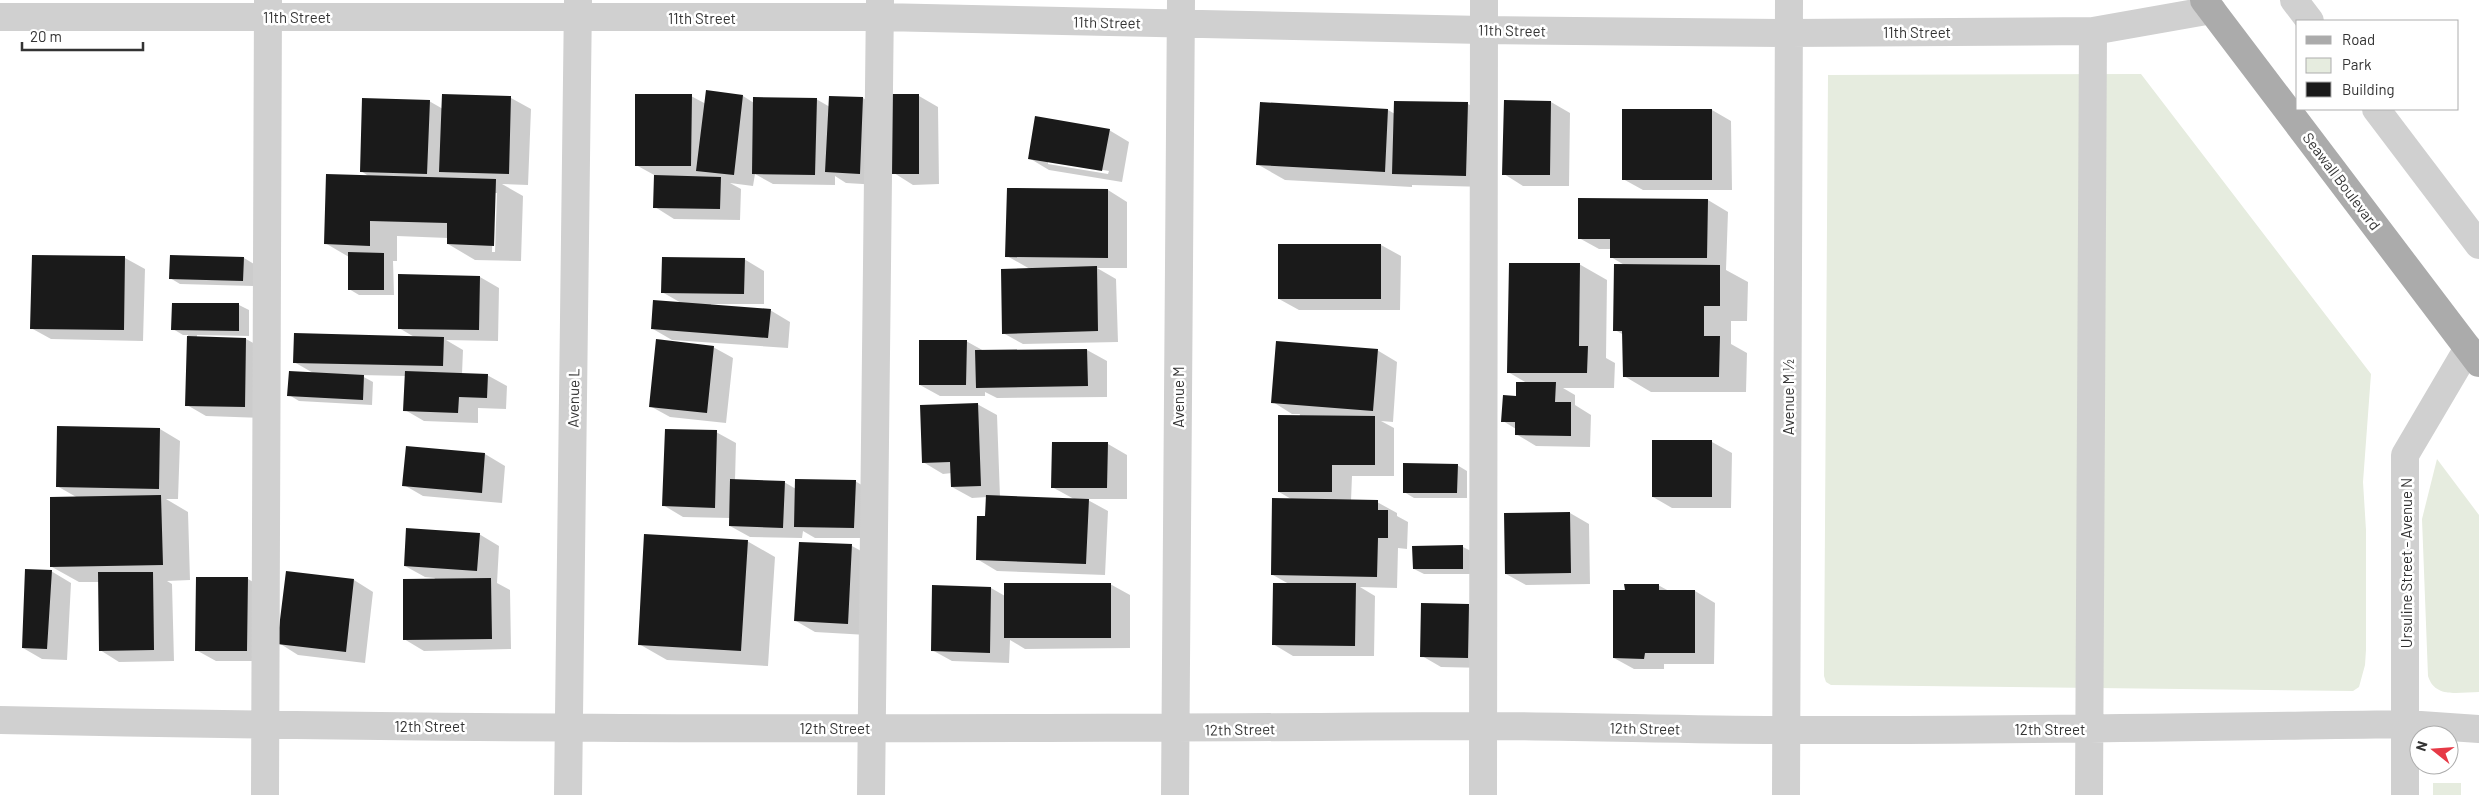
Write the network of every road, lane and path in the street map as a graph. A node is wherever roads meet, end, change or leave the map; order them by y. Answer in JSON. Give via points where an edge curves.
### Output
{"nodes":[{"id":1,"x":1484,"y":0,"type":"edge"},
{"id":2,"x":1789,"y":0,"type":"edge"},
{"id":3,"x":2294,"y":0,"type":"edge"},
{"id":4,"x":2208,"y":5,"type":"edge"},
{"id":5,"x":268,"y":8,"type":"edge"},
{"id":6,"x":578,"y":9,"type":"edge"},
{"id":7,"x":880,"y":9,"type":"edge"},
{"id":8,"x":1181,"y":12,"type":"edge"},
{"id":9,"x":0,"y":17,"type":"edge"},
{"id":10,"x":2309,"y":20,"type":"edge"},
{"id":11,"x":1483,"y":30,"type":"junction"},
{"id":12,"x":2093,"y":31,"type":"junction"},
{"id":13,"x":1789,"y":33,"type":"junction"},
{"id":14,"x":2377,"y":110,"type":"edge"},
{"id":15,"x":2479,"y":245,"type":"edge"},
{"id":16,"x":2473,"y":355,"type":"edge"},
{"id":17,"x":0,"y":720,"type":"edge"},
{"id":18,"x":2406,"y":724,"type":"junction"},
{"id":19,"x":266,"y":726,"type":"junction"},
{"id":20,"x":568,"y":726,"type":"junction"},
{"id":21,"x":1483,"y":726,"type":"junction"},
{"id":22,"x":872,"y":729,"type":"junction"},
{"id":23,"x":1175,"y":729,"type":"junction"},
{"id":24,"x":2089,"y":729,"type":"junction"},
{"id":25,"x":2479,"y":729,"type":"edge"},
{"id":26,"x":1786,"y":730,"type":"junction"},
{"id":27,"x":265,"y":795,"type":"edge"},
{"id":28,"x":568,"y":795,"type":"edge"},
{"id":29,"x":871,"y":795,"type":"edge"},
{"id":30,"x":1175,"y":795,"type":"edge"},
{"id":31,"x":1483,"y":795,"type":"edge"},
{"id":32,"x":1786,"y":795,"type":"edge"},
{"id":33,"x":2089,"y":795,"type":"edge"},
{"id":34,"x":2406,"y":795,"type":"edge"}],
"edges":[{"from":1,"to":11,"type":"street"},
{"from":2,"to":13,"type":"street","name":"Avenue M ½"},
{"from":3,"to":10,"type":"street"},
{"from":4,"to":12,"type":"street","name":"11th Street"},
{"from":4,"to":16,"type":"main road","name":"Seawall Boulevard"},
{"from":5,"to":6,"type":"street","name":"11th Street"},
{"from":5,"to":9,"type":"street","name":"11th Street"},
{"from":5,"to":19,"type":"street"},
{"from":6,"to":7,"type":"street","name":"11th Street"},
{"from":6,"to":20,"type":"street","name":"Avenue L"},
{"from":7,"to":8,"type":"street","name":"11th Street"},
{"from":7,"to":22,"type":"street"},
{"from":8,"to":11,"type":"street","name":"11th Street"},
{"from":8,"to":23,"type":"street","name":"Avenue M"},
{"from":11,"to":13,"type":"street","name":"11th Street"},
{"from":11,"to":21,"type":"street"},
{"from":12,"to":13,"type":"street","name":"11th Street"},
{"from":12,"to":24,"type":"street"},
{"from":13,"to":26,"type":"street","name":"Avenue M ½"},
{"from":14,"to":15,"type":"street"},
{"from":16,"to":18,"type":"street","name":"Ursuline Street - Avenue N","via":[[2405,455]]},
{"from":17,"to":19,"type":"street","name":"12th Street"},
{"from":18,"to":24,"type":"street","name":"12th Street"},
{"from":18,"to":25,"type":"street","name":"12th Street"},
{"from":18,"to":34,"type":"street","name":"Ursuline Street - Avenue N"},
{"from":19,"to":20,"type":"street","name":"12th Street"},
{"from":19,"to":27,"type":"street"},
{"from":20,"to":22,"type":"street","name":"12th Street"},
{"from":20,"to":28,"type":"street","name":"Avenue L"},
{"from":21,"to":23,"type":"street","name":"12th Street"},
{"from":21,"to":26,"type":"street","name":"12th Street"},
{"from":21,"to":31,"type":"street"},
{"from":22,"to":23,"type":"street","name":"12th Street"},
{"from":22,"to":29,"type":"street"},
{"from":23,"to":30,"type":"street","name":"Avenue M"},
{"from":24,"to":26,"type":"street","name":"12th Street"},
{"from":24,"to":33,"type":"street"},
{"from":26,"to":32,"type":"street","name":"Avenue M ½"}]}
